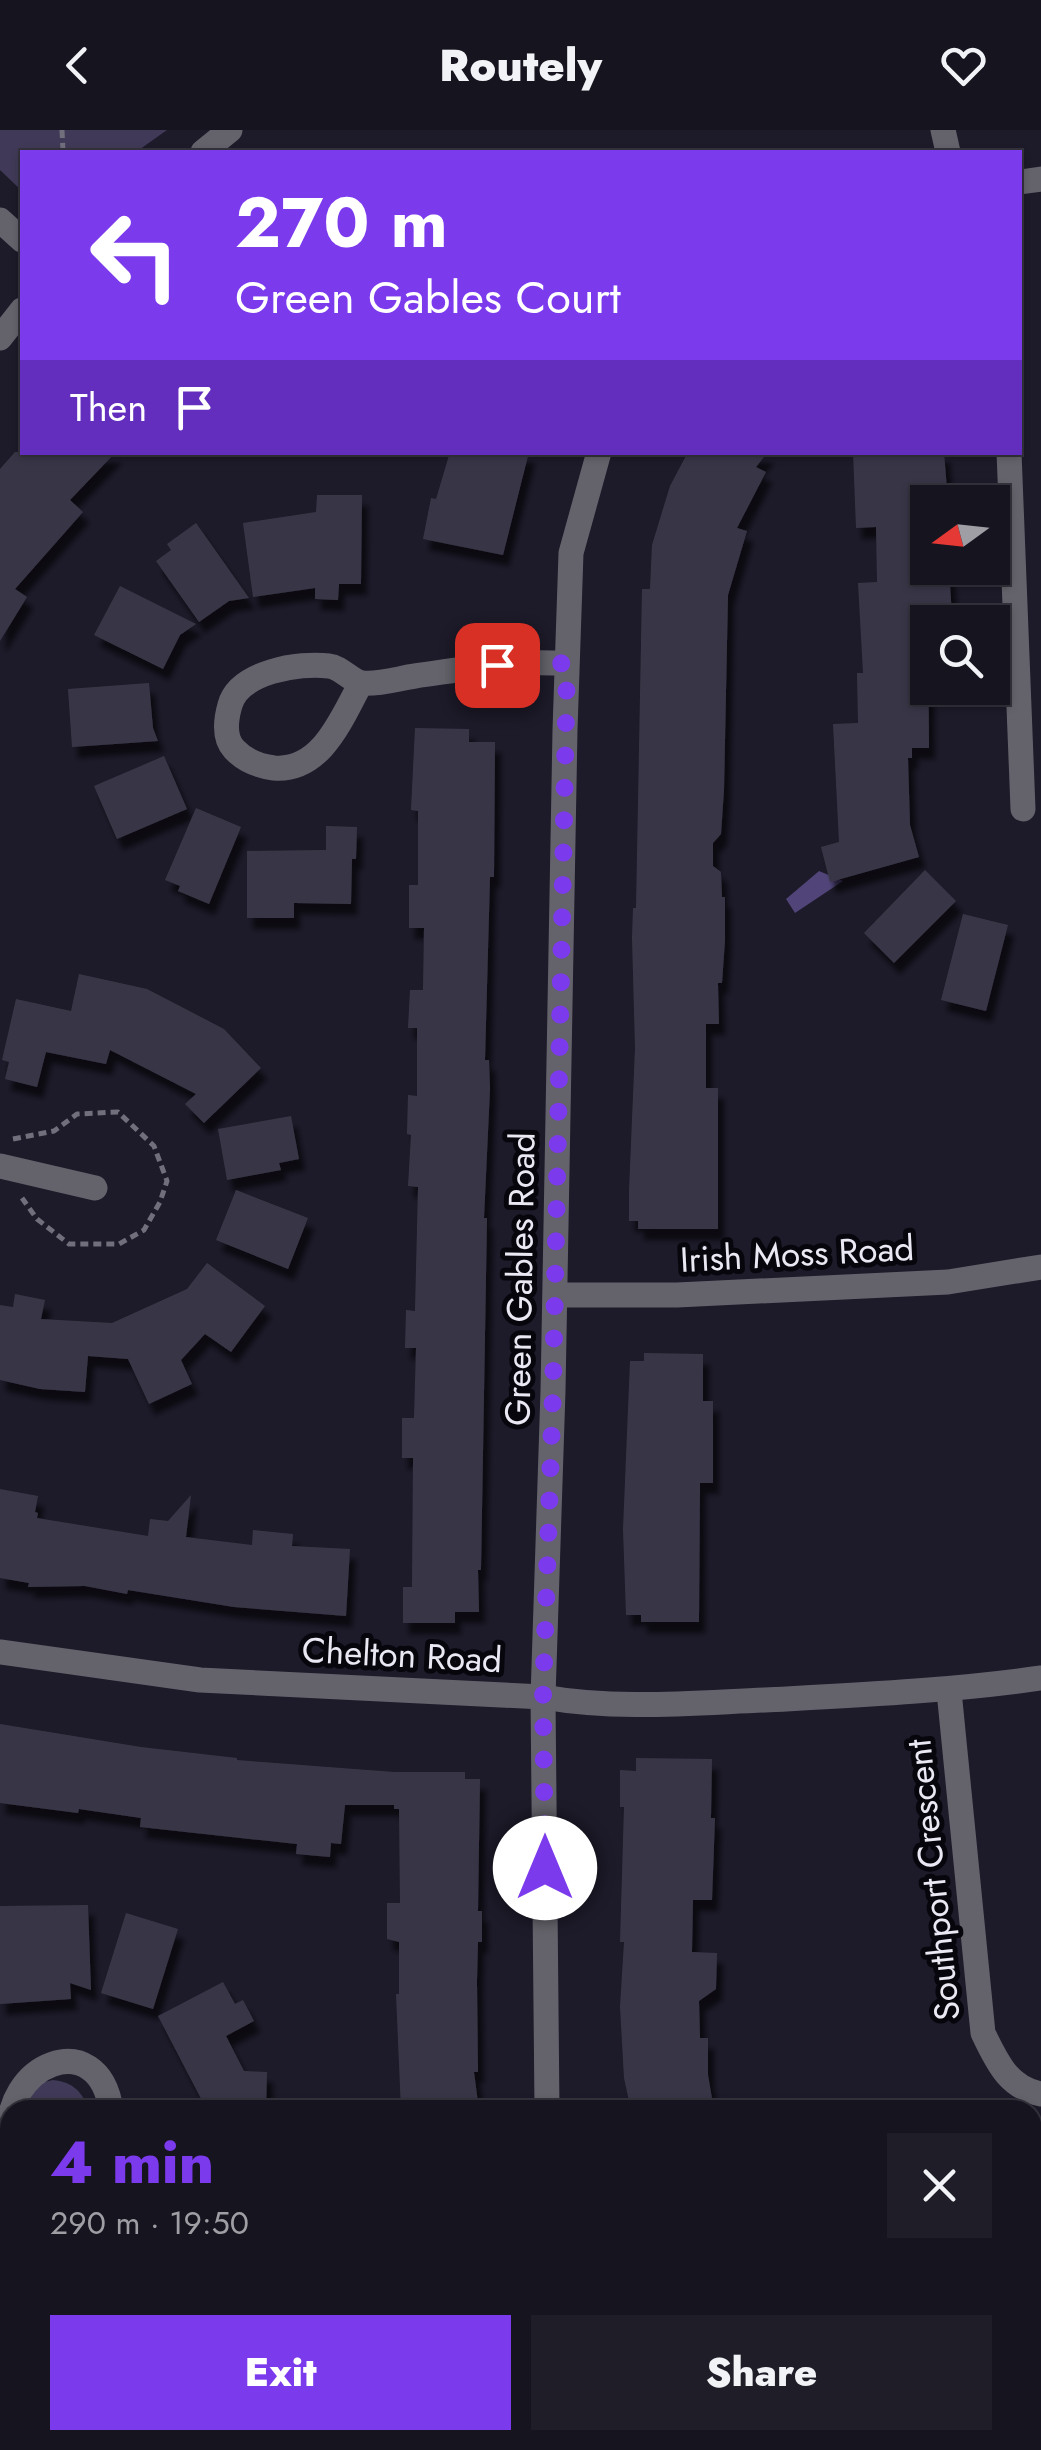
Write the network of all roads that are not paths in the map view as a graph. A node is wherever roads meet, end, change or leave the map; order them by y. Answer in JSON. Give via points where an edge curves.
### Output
{"nodes":[{"id":1,"x":230,"y":130,"type":"edge"},
{"id":2,"x":205,"y":150,"type":"edge"},
{"id":3,"x":0,"y":220,"type":"edge"},
{"id":4,"x":20,"y":238,"type":"edge"},
{"id":5,"x":20,"y":313,"type":"edge"},
{"id":6,"x":0,"y":338,"type":"edge"},
{"id":7,"x":599,"y":455,"type":"edge"},
{"id":8,"x":1009,"y":455,"type":"edge"},
{"id":9,"x":567,"y":664,"type":"junction"},
{"id":10,"x":361,"y":683,"type":"junction"},
{"id":11,"x":1023,"y":809,"type":"dead end"},
{"id":12,"x":0,"y":1166,"type":"edge"},
{"id":13,"x":95,"y":1188,"type":"dead end"},
{"id":14,"x":1041,"y":1267,"type":"edge"},
{"id":15,"x":555,"y":1295,"type":"junction"},
{"id":16,"x":0,"y":1652,"type":"edge"},
{"id":17,"x":1041,"y":1678,"type":"edge"},
{"id":18,"x":949,"y":1691,"type":"junction"},
{"id":19,"x":543,"y":1697,"type":"junction"},
{"id":20,"x":1041,"y":2094,"type":"edge"},
{"id":21,"x":2,"y":2100,"type":"edge"},
{"id":22,"x":108,"y":2100,"type":"edge"},
{"id":23,"x":547,"y":2100,"type":"edge"}],
"edges":[{"from":1,"to":2,"type":"street"},
{"from":3,"to":4,"type":"street"},
{"from":5,"to":6,"type":"street"},
{"from":7,"to":9,"type":"street","name":"Green Gables Road","via":[[571,553]]},
{"from":8,"to":11,"type":"street"},
{"from":9,"to":10,"type":"street","via":[[531,660]]},
{"from":9,"to":15,"type":"street","name":"Green Gables Road"},
{"from":10,"to":10,"type":"street","via":[[332,666],[281,668],[251,679],[231,698],[230,744],[262,766],[296,766],[316,755]]},
{"from":12,"to":13,"type":"street"},
{"from":14,"to":15,"type":"street","name":"Irish Moss Road","via":[[948,1282]]},
{"from":15,"to":19,"type":"street","name":"Green Gables Road"},
{"from":16,"to":19,"type":"street","name":"Chelton Road","via":[[200,1680]]},
{"from":17,"to":18,"type":"street","name":"Chelton Road"},
{"from":18,"to":19,"type":"street","name":"Chelton Road","via":[[642,1705]]},
{"from":18,"to":20,"type":"street","name":"Southport Crescent","via":[[983,2032],[1004,2075]]},
{"from":19,"to":23,"type":"street","name":"Green Gables Road"},
{"from":21,"to":22,"type":"street","via":[[25,2070],[60,2060],[93,2074]]}]}
